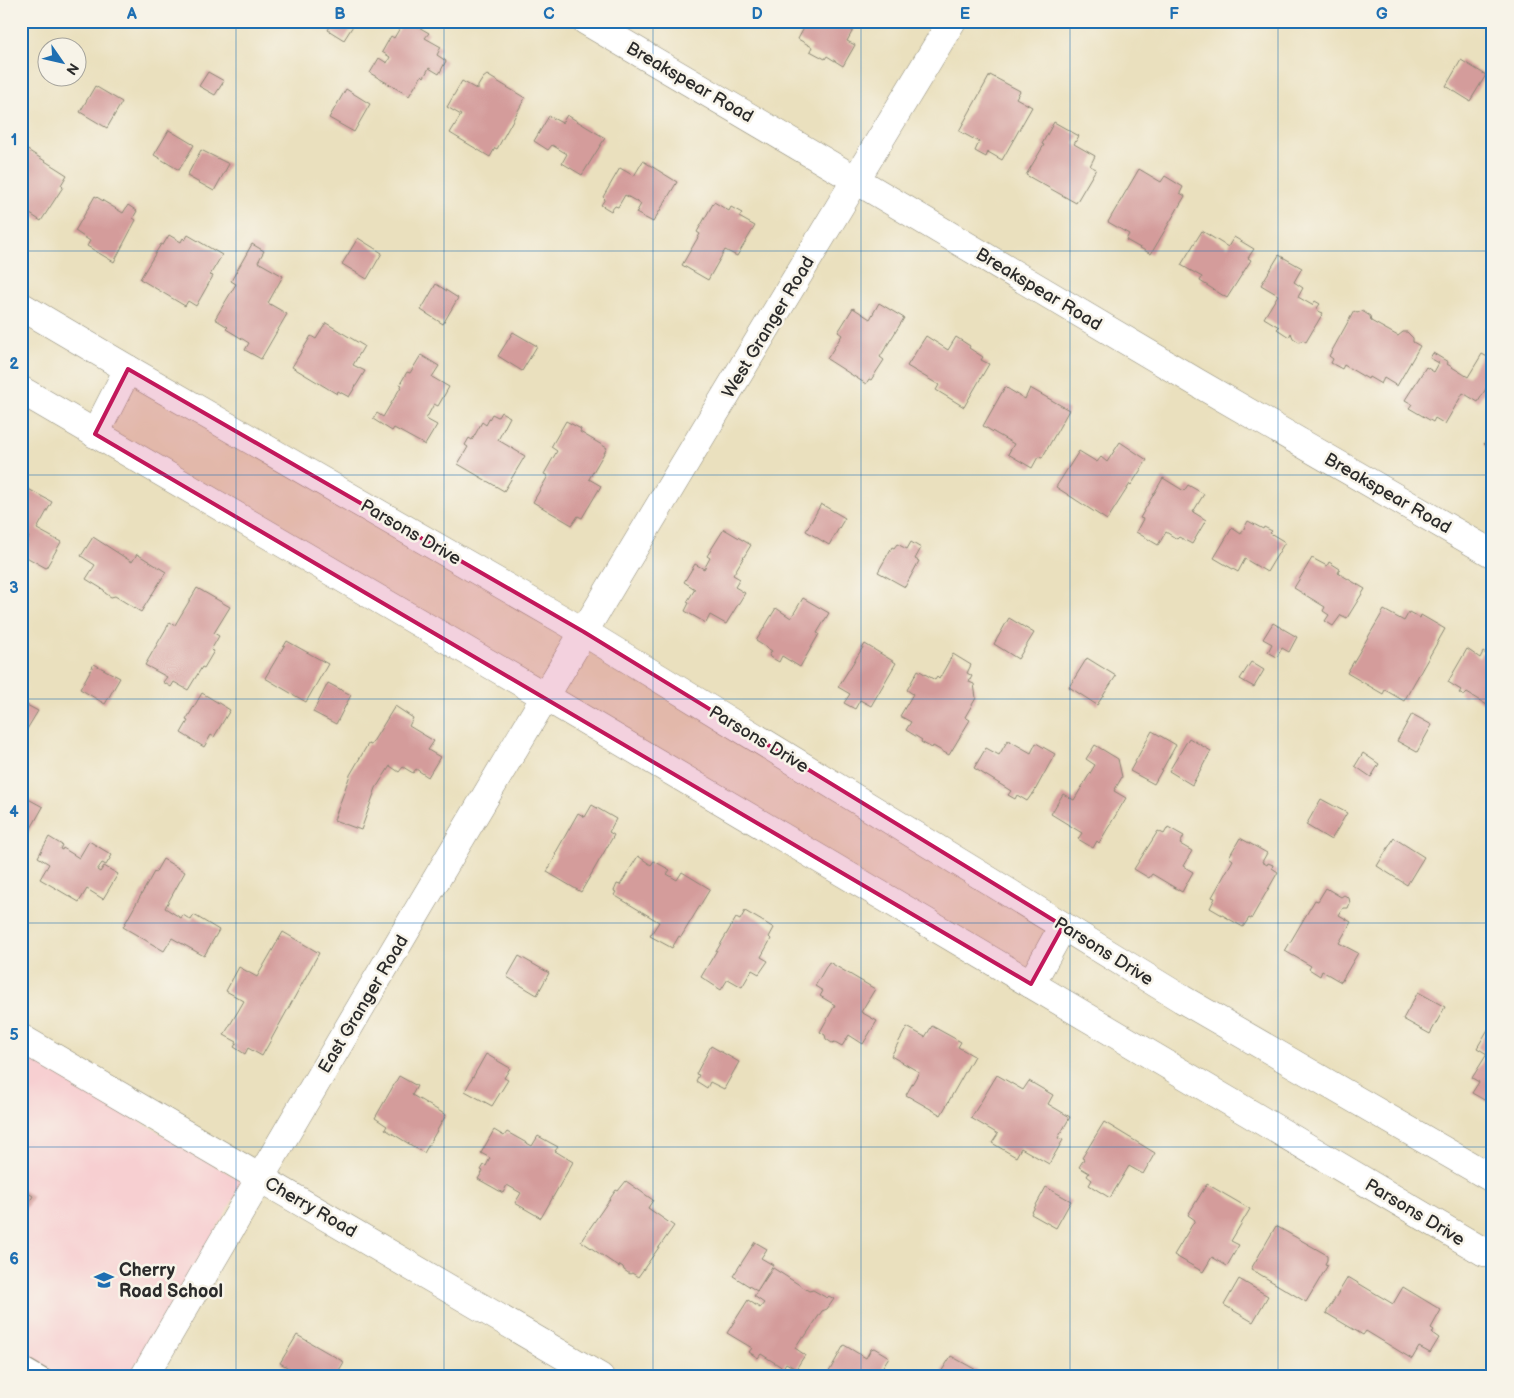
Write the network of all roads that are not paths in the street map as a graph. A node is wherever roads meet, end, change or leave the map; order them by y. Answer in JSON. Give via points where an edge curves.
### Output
{"nodes":[{"id":1,"x":586,"y":21,"type":"edge"},
{"id":2,"x":952,"y":21,"type":"edge"},
{"id":3,"x":856,"y":180,"type":"junction"},
{"id":4,"x":21,"y":306,"type":"edge"},
{"id":5,"x":128,"y":369,"type":"junction"},
{"id":6,"x":21,"y":390,"type":"edge"},
{"id":7,"x":95,"y":434,"type":"junction"},
{"id":8,"x":1493,"y":554,"type":"edge"},
{"id":9,"x":584,"y":632,"type":"junction"},
{"id":10,"x":546,"y":697,"type":"junction"},
{"id":11,"x":1063,"y":926,"type":"junction"},
{"id":12,"x":1031,"y":984,"type":"junction"},
{"id":13,"x":21,"y":1038,"type":"edge"},
{"id":14,"x":260,"y":1178,"type":"junction"},
{"id":15,"x":1493,"y":1179,"type":"edge"},
{"id":16,"x":1493,"y":1252,"type":"edge"},
{"id":17,"x":21,"y":1363,"type":"edge"},
{"id":18,"x":45,"y":1377,"type":"edge"},
{"id":19,"x":144,"y":1377,"type":"edge"},
{"id":20,"x":600,"y":1377,"type":"edge"}],
"edges":[{"from":1,"to":3,"type":"street","name":"Breakspear Road"},
{"from":2,"to":3,"type":"street","name":"West Granger Road"},
{"from":3,"to":8,"type":"street","name":"Breakspear Road"},
{"from":3,"to":9,"type":"street","name":"West Granger Road"},
{"from":4,"to":5,"type":"street","name":"Parsons Drive"},
{"from":5,"to":7,"type":"street"},
{"from":5,"to":9,"type":"street","name":"Parsons Drive"},
{"from":6,"to":7,"type":"street","name":"Parsons Drive"},
{"from":7,"to":10,"type":"street","name":"Parsons Drive"},
{"from":9,"to":10,"type":"street","name":"East Granger Road"},
{"from":9,"to":11,"type":"street","name":"Parsons Drive"},
{"from":10,"to":12,"type":"street","name":"Parsons Drive"},
{"from":10,"to":14,"type":"street","name":"East Granger Road"},
{"from":11,"to":12,"type":"street"},
{"from":11,"to":15,"type":"street","name":"Parsons Drive","via":[[1182,999]]},
{"from":12,"to":16,"type":"street","name":"Parsons Drive","via":[[1484,1252]]},
{"from":13,"to":14,"type":"street","name":"Cherry Road"},
{"from":14,"to":19,"type":"street","name":"East Granger Road"},
{"from":14,"to":20,"type":"street","name":"Cherry Road"},
{"from":17,"to":18,"type":"lane"}]}
